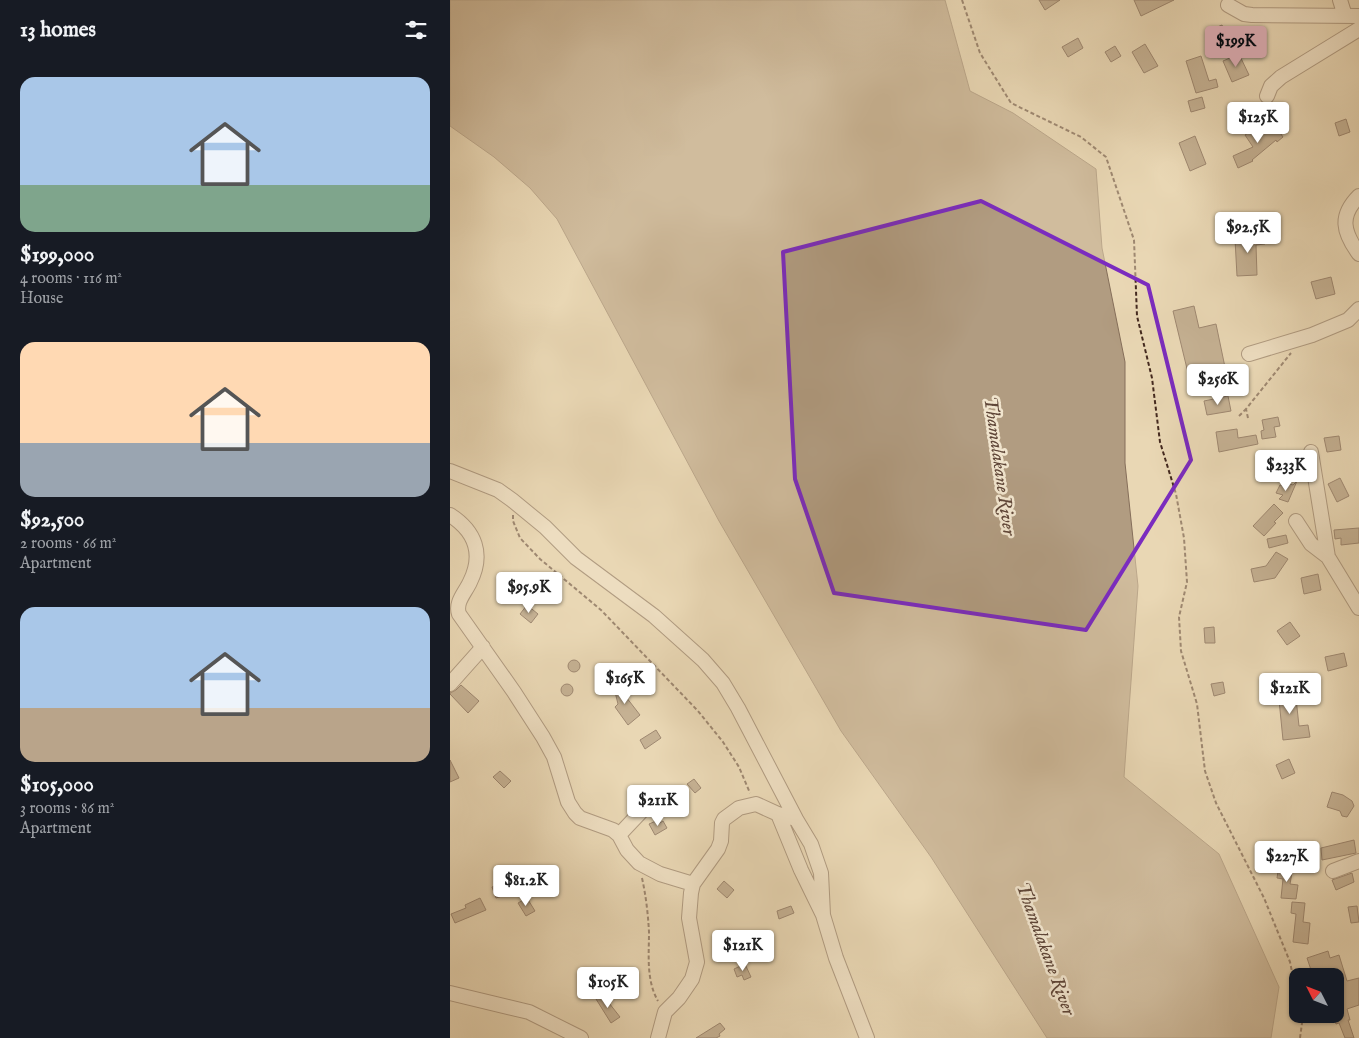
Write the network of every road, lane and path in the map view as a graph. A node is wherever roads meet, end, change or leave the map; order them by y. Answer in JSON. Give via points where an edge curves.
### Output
{"nodes":[{"id":1,"x":962,"y":0,"type":"edge"},
{"id":2,"x":1340,"y":0,"type":"edge"},
{"id":3,"x":1228,"y":5,"type":"dead end"},
{"id":4,"x":1352,"y":16,"type":"edge"},
{"id":5,"x":1359,"y":29,"type":"edge"},
{"id":6,"x":1267,"y":96,"type":"dead end"},
{"id":7,"x":1359,"y":196,"type":"edge"},
{"id":8,"x":1359,"y":254,"type":"edge"},
{"id":9,"x":1359,"y":309,"type":"edge"},
{"id":10,"x":1292,"y":352,"type":"dead end"},
{"id":11,"x":1249,"y":354,"type":"dead end"},
{"id":12,"x":1246,"y":409,"type":"junction"},
{"id":13,"x":1239,"y":416,"type":"dead end"},
{"id":14,"x":1248,"y":418,"type":"dead end"},
{"id":15,"x":1311,"y":452,"type":"dead end"},
{"id":16,"x":450,"y":471,"type":"edge"},
{"id":17,"x":512,"y":500,"type":"junction"},
{"id":18,"x":450,"y":515,"type":"edge"},
{"id":19,"x":1296,"y":521,"type":"dead end"},
{"id":20,"x":1328,"y":557,"type":"junction"},
{"id":21,"x":1359,"y":608,"type":"edge"},
{"id":22,"x":483,"y":647,"type":"junction"},
{"id":23,"x":450,"y":684,"type":"edge"},
{"id":24,"x":654,"y":799,"type":"dead end"},
{"id":25,"x":756,"y":804,"type":"junction"},
{"id":26,"x":778,"y":814,"type":"junction"},
{"id":27,"x":796,"y":819,"type":"junction"},
{"id":28,"x":619,"y":835,"type":"junction"},
{"id":29,"x":1359,"y":860,"type":"edge"},
{"id":30,"x":639,"y":863,"type":"junction"},
{"id":31,"x":1333,"y":871,"type":"dead end"},
{"id":32,"x":693,"y":884,"type":"junction"},
{"id":33,"x":824,"y":915,"type":"junction"},
{"id":34,"x":1291,"y":968,"type":"edge"},
{"id":35,"x":450,"y":993,"type":"edge"},
{"id":36,"x":665,"y":1012,"type":"junction"},
{"id":37,"x":1302,"y":1023,"type":"edge"},
{"id":38,"x":581,"y":1038,"type":"edge"},
{"id":39,"x":658,"y":1038,"type":"edge"},
{"id":40,"x":868,"y":1038,"type":"edge"},
{"id":41,"x":1300,"y":1038,"type":"edge"}],
"edges":[{"from":1,"to":34,"type":"path","via":[[980,53],[1011,103],[1081,137],[1106,157],[1134,240],[1137,316],[1152,378],[1160,442],[1176,494],[1184,538],[1187,582],[1179,617],[1181,651],[1197,704],[1205,771],[1216,803],[1264,898]]},
{"from":2,"to":4,"type":"street"},
{"from":3,"to":4,"type":"street","via":[[1252,15]]},
{"from":5,"to":6,"type":"street","via":[[1281,77],[1271,86]]},
{"from":7,"to":8,"type":"street","via":[[1347,211],[1344,222]]},
{"from":9,"to":11,"type":"street","via":[[1348,320],[1312,335]]},
{"from":10,"to":12,"type":"path"},
{"from":12,"to":13,"type":"path"},
{"from":12,"to":14,"type":"path"},
{"from":15,"to":20,"type":"street"},
{"from":16,"to":17,"type":"street","via":[[498,490]]},
{"from":17,"to":25,"type":"path","via":[[513,521],[520,538],[600,610],[698,711],[739,767]]},
{"from":17,"to":27,"type":"street","via":[[576,558],[654,616],[704,660],[738,708]]},
{"from":18,"to":22,"type":"street","via":[[468,530],[474,540],[475,570],[457,608]]},
{"from":19,"to":20,"type":"street","via":[[1310,544]]},
{"from":20,"to":21,"type":"street"},
{"from":22,"to":23,"type":"street"},
{"from":22,"to":28,"type":"street","via":[[554,757],[570,808],[580,818],[606,826]]},
{"from":24,"to":28,"type":"street"},
{"from":25,"to":26,"type":"street"},
{"from":25,"to":32,"type":"street","via":[[739,808],[724,819],[718,849]]},
{"from":26,"to":27,"type":"street"},
{"from":26,"to":33,"type":"street"},
{"from":27,"to":33,"type":"street","via":[[817,858]]},
{"from":28,"to":30,"type":"street"},
{"from":29,"to":31,"type":"street"},
{"from":30,"to":32,"type":"street","via":[[660,874]]},
{"from":30,"to":36,"type":"path","via":[[649,932],[648,964],[654,994]]},
{"from":32,"to":36,"type":"street","via":[[689,918],[697,962],[692,979]]},
{"from":33,"to":40,"type":"street","via":[[836,958]]},
{"from":35,"to":38,"type":"street","via":[[529,1012]]},
{"from":36,"to":39,"type":"street"},
{"from":37,"to":41,"type":"path"}]}
